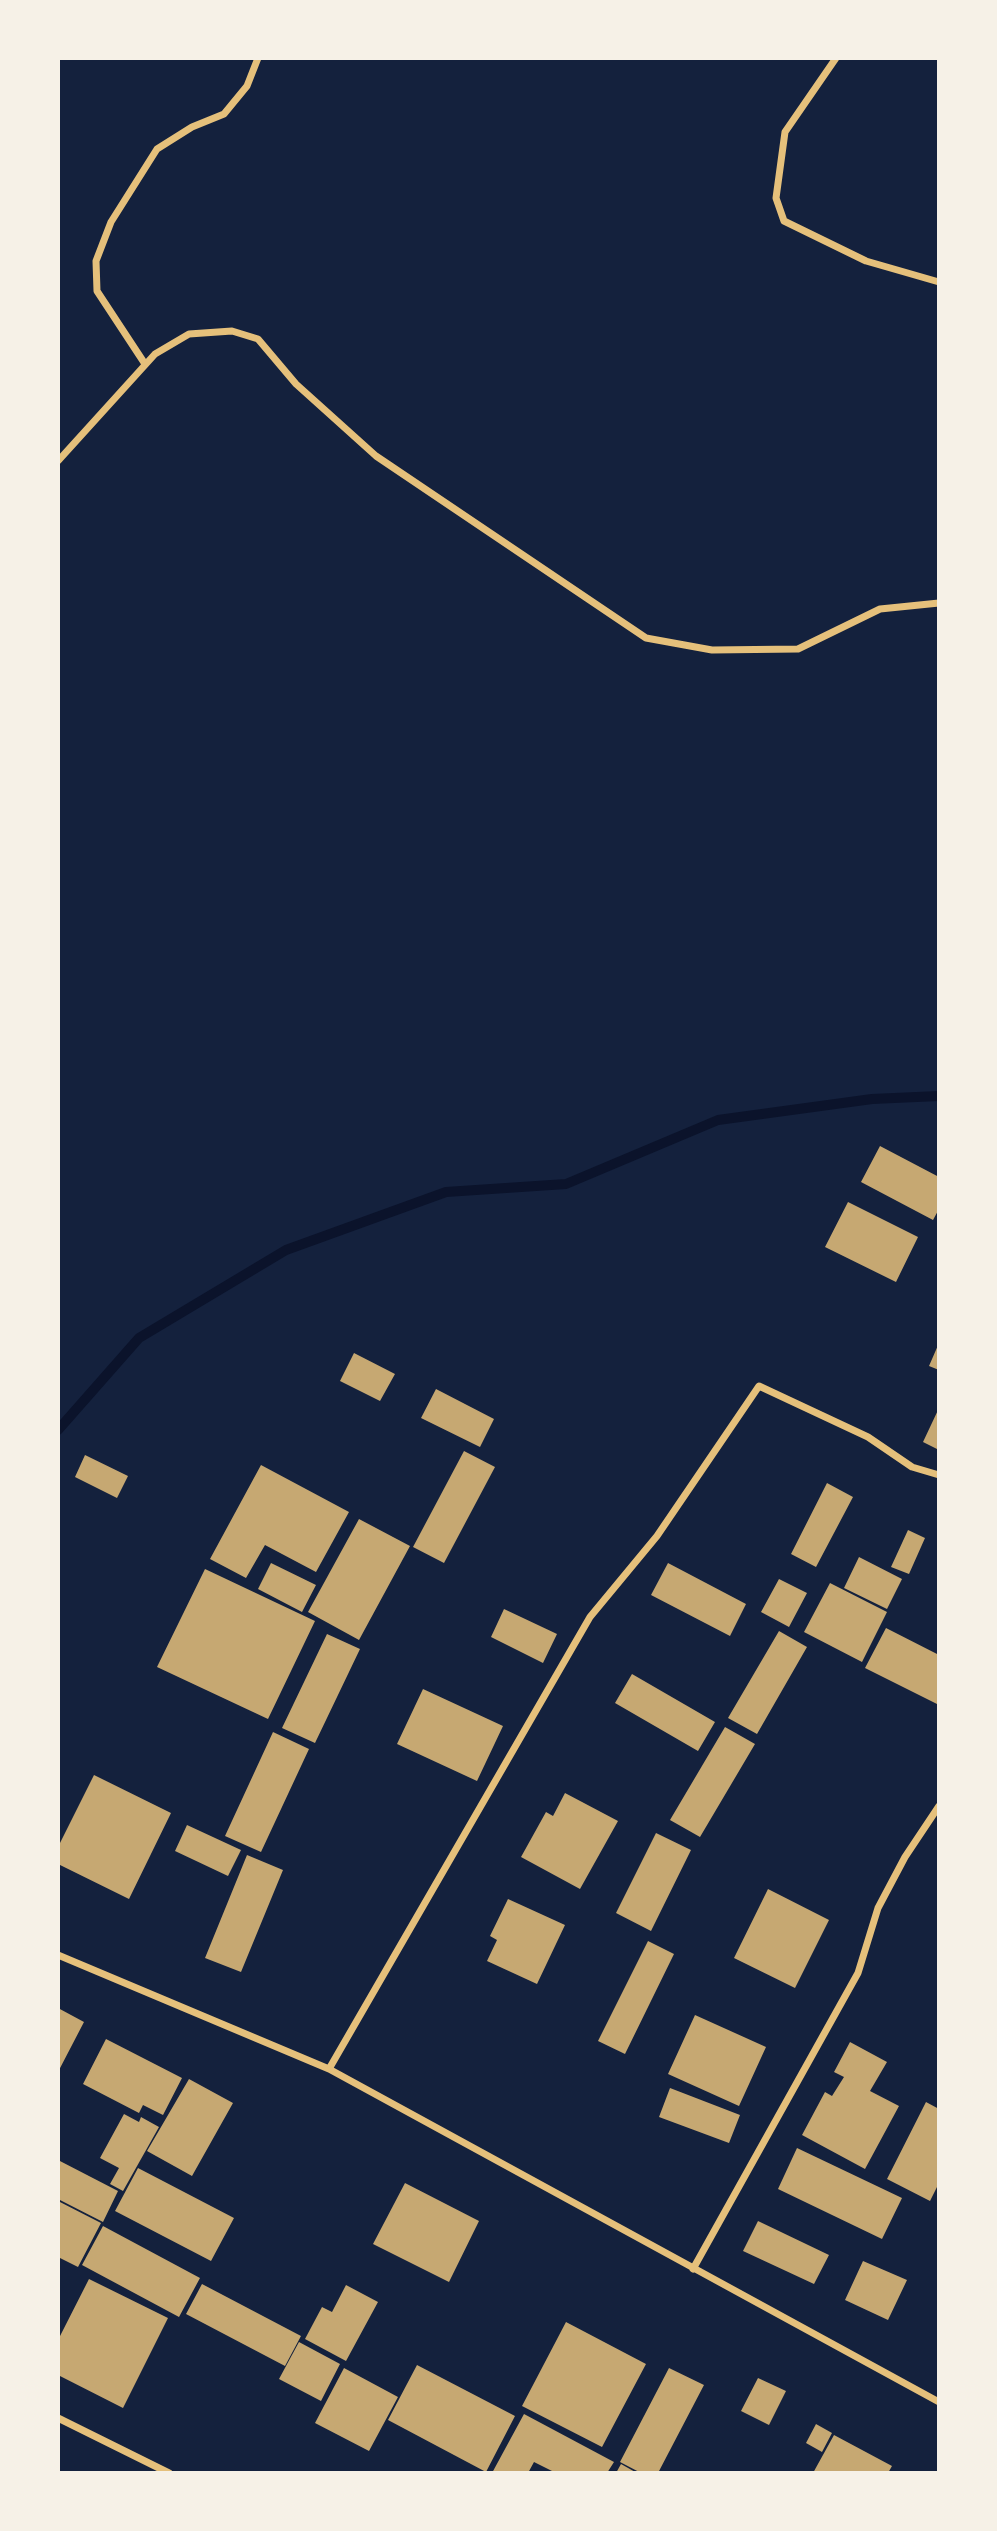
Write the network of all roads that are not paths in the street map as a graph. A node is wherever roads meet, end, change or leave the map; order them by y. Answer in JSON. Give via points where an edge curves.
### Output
{"nodes":[{"id":1,"x":258,"y":58,"type":"edge"},
{"id":2,"x":836,"y":58,"type":"edge"},
{"id":3,"x":939,"y":282,"type":"edge"},
{"id":4,"x":145,"y":364,"type":"junction"},
{"id":5,"x":58,"y":461,"type":"edge"},
{"id":6,"x":939,"y":603,"type":"edge"},
{"id":7,"x":939,"y":1475,"type":"edge"},
{"id":8,"x":939,"y":1806,"type":"edge"},
{"id":9,"x":58,"y":1955,"type":"edge"},
{"id":10,"x":329,"y":2069,"type":"junction"},
{"id":11,"x":693,"y":2269,"type":"junction"},
{"id":12,"x":939,"y":2402,"type":"edge"},
{"id":13,"x":58,"y":2418,"type":"edge"},
{"id":14,"x":169,"y":2473,"type":"edge"}],
"edges":[{"from":1,"to":4,"type":"street","via":[[247,86],[224,114],[192,127],[158,149],[111,222],[96,261],[97,291]]},
{"from":2,"to":3,"type":"street","via":[[785,132],[776,198],[784,221],[866,261]]},
{"from":4,"to":5,"type":"street"},
{"from":4,"to":6,"type":"street","via":[[189,334],[232,331],[258,339],[296,384],[376,456],[646,638],[712,650],[798,649],[880,609]]},
{"from":7,"to":10,"type":"street","via":[[912,1467],[869,1437],[760,1386],[657,1536],[590,1617]]},
{"from":8,"to":11,"type":"street","via":[[878,1908],[859,1973]]},
{"from":9,"to":10,"type":"street"},
{"from":10,"to":11,"type":"street"},
{"from":11,"to":12,"type":"street"},
{"from":13,"to":14,"type":"street"}]}
